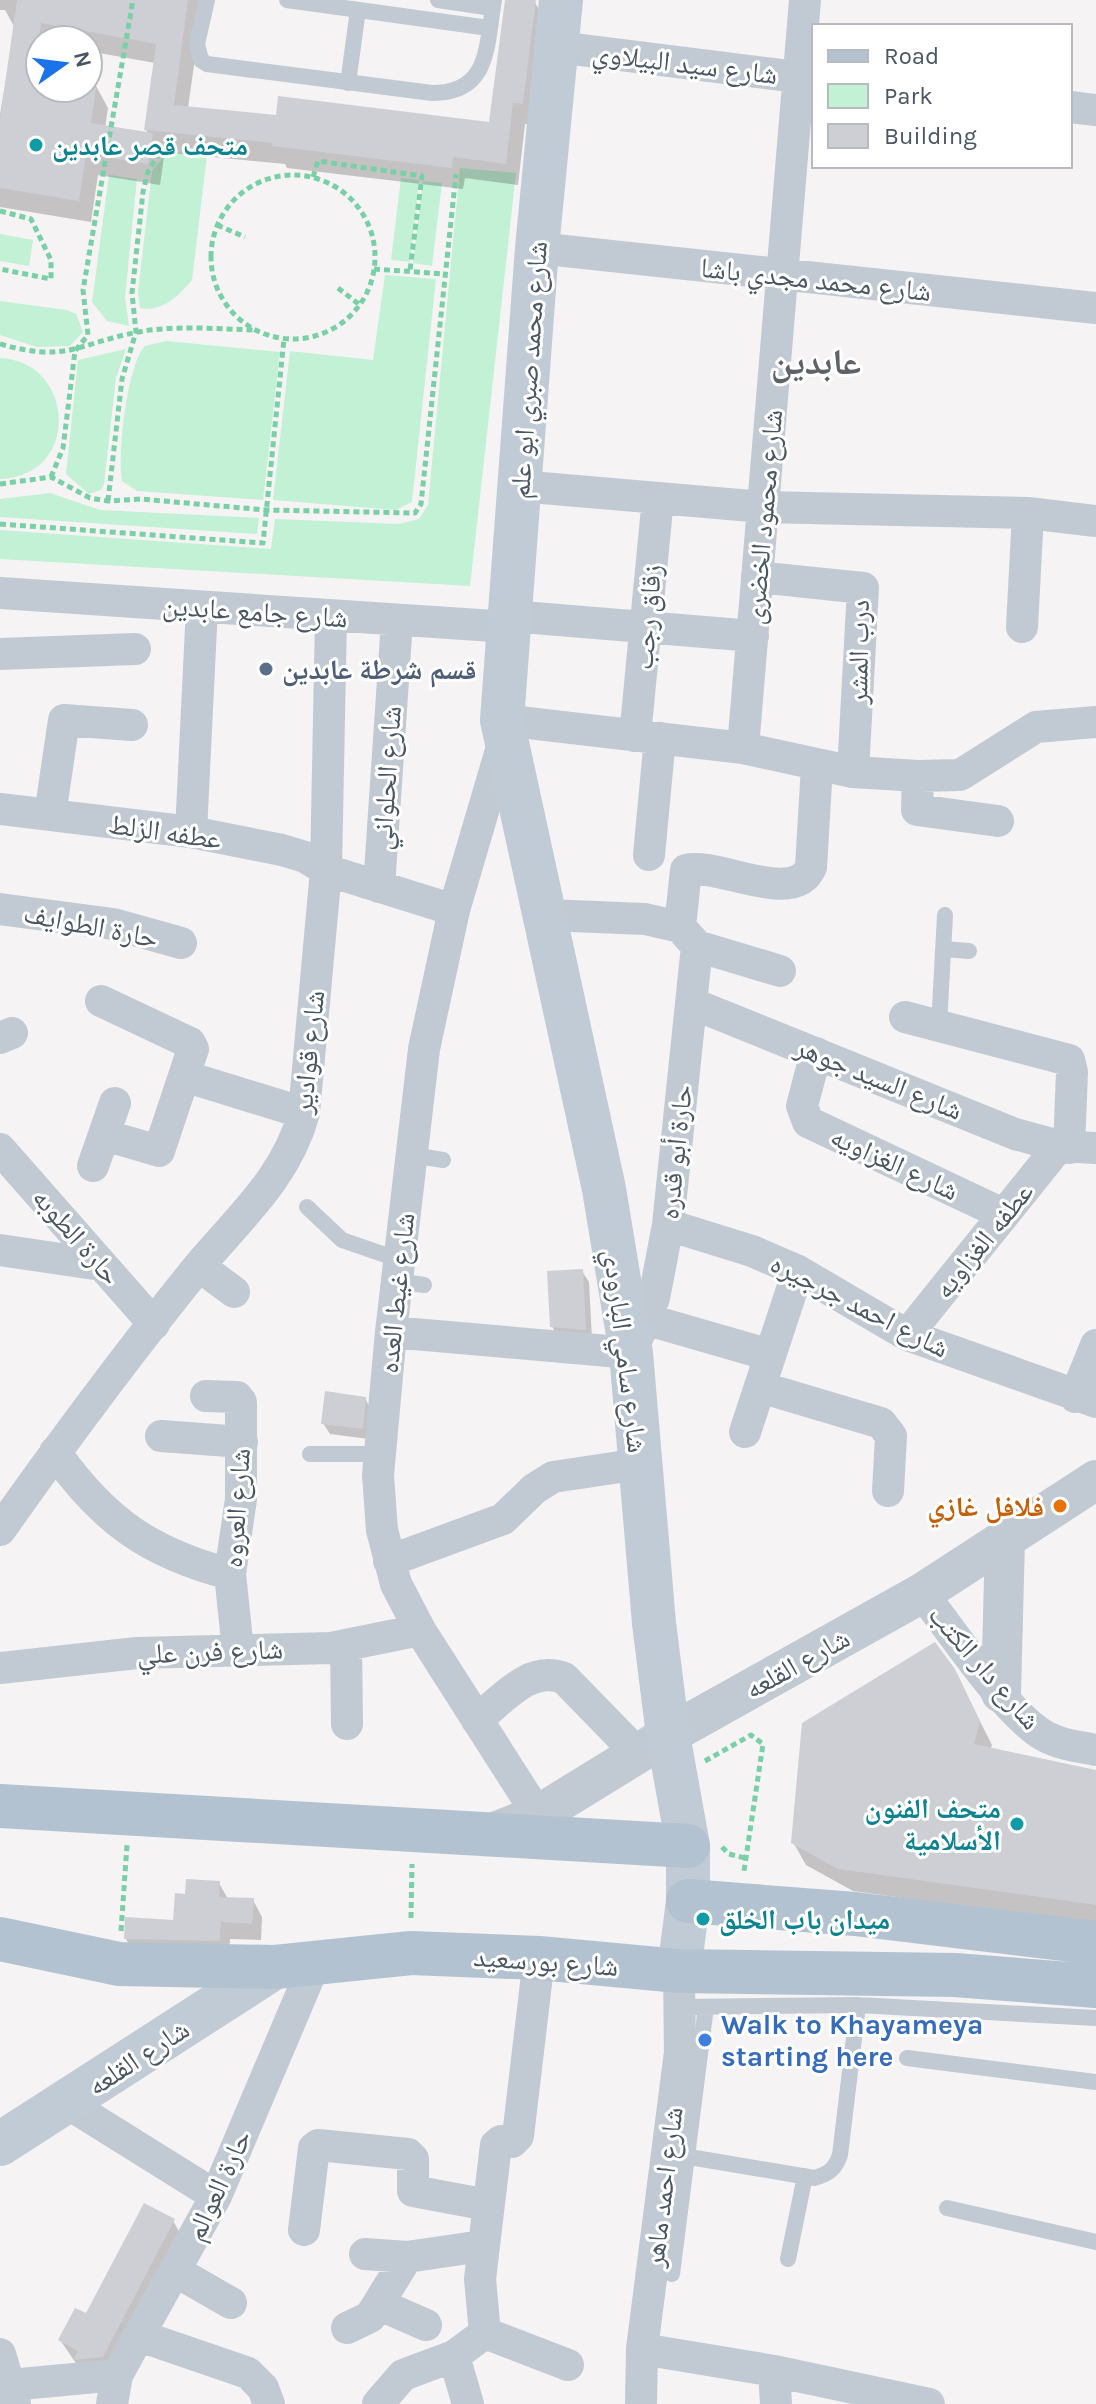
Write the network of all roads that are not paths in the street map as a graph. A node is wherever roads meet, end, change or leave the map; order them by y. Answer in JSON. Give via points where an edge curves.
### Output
{"nodes":[{"id":1,"x":207,"y":0,"type":"edge"},
{"id":2,"x":287,"y":0,"type":"edge"},
{"id":3,"x":438,"y":0,"type":"edge"},
{"id":4,"x":561,"y":0,"type":"edge"},
{"id":5,"x":805,"y":0,"type":"edge"},
{"id":6,"x":493,"y":4,"type":"edge"},
{"id":7,"x":358,"y":10,"type":"junction"},
{"id":8,"x":489,"y":28,"type":"junction"},
{"id":9,"x":557,"y":47,"type":"junction"},
{"id":10,"x":806,"y":78,"type":"edge"},
{"id":11,"x":348,"y":83,"type":"junction"},
{"id":12,"x":1072,"y":107,"type":"edge"},
{"id":13,"x":1096,"y":110,"type":"edge"},
{"id":14,"x":537,"y":248,"type":"junction"},
{"id":15,"x":782,"y":276,"type":"junction"},
{"id":16,"x":1096,"y":308,"type":"edge"},
{"id":17,"x":519,"y":486,"type":"junction"},
{"id":18,"x":658,"y":498,"type":"junction"},
{"id":19,"x":763,"y":507,"type":"junction"},
{"id":20,"x":1028,"y":513,"type":"junction"},
{"id":21,"x":1096,"y":521,"type":"edge"},
{"id":22,"x":757,"y":577,"type":"junction"},
{"id":23,"x":0,"y":593,"type":"edge"},
{"id":24,"x":202,"y":607,"type":"junction"},
{"id":25,"x":331,"y":616,"type":"junction"},
{"id":26,"x":397,"y":621,"type":"junction"},
{"id":27,"x":510,"y":622,"type":"junction"},
{"id":28,"x":1022,"y":627,"type":"dead end"},
{"id":29,"x":646,"y":628,"type":"junction"},
{"id":30,"x":753,"y":636,"type":"junction"},
{"id":31,"x":135,"y":649,"type":"dead end"},
{"id":32,"x":0,"y":654,"type":"edge"},
{"id":33,"x":1096,"y":722,"type":"edge"},
{"id":34,"x":132,"y":725,"type":"dead end"},
{"id":35,"x":503,"y":730,"type":"junction"},
{"id":36,"x":647,"y":737,"type":"junction"},
{"id":37,"x":743,"y":748,"type":"junction"},
{"id":38,"x":817,"y":766,"type":"junction"},
{"id":39,"x":853,"y":772,"type":"junction"},
{"id":40,"x":918,"y":776,"type":"junction"},
{"id":41,"x":0,"y":809,"type":"edge"},
{"id":42,"x":50,"y":815,"type":"junction"},
{"id":43,"x":998,"y":821,"type":"dead end"},
{"id":44,"x":191,"y":832,"type":"junction"},
{"id":45,"x":649,"y":855,"type":"dead end"},
{"id":46,"x":326,"y":870,"type":"junction"},
{"id":47,"x":379,"y":887,"type":"junction"},
{"id":48,"x":0,"y":909,"type":"edge"},
{"id":49,"x":454,"y":910,"type":"junction"},
{"id":50,"x":547,"y":915,"type":"junction"},
{"id":51,"x":945,"y":915,"type":"dead end"},
{"id":52,"x":688,"y":937,"type":"junction"},
{"id":53,"x":181,"y":943,"type":"dead end"},
{"id":54,"x":943,"y":949,"type":"junction"},
{"id":55,"x":969,"y":951,"type":"dead end"},
{"id":56,"x":780,"y":971,"type":"dead end"},
{"id":57,"x":101,"y":1001,"type":"dead end"},
{"id":58,"x":691,"y":1003,"type":"junction"},
{"id":59,"x":905,"y":1017,"type":"dead end"},
{"id":60,"x":939,"y":1026,"type":"junction"},
{"id":61,"x":816,"y":1053,"type":"junction"},
{"id":62,"x":184,"y":1076,"type":"junction"},
{"id":63,"x":115,"y":1103,"type":"dead end"},
{"id":64,"x":304,"y":1113,"type":"junction"},
{"id":65,"x":104,"y":1135,"type":"junction"},
{"id":66,"x":1075,"y":1148,"type":"edge"},
{"id":67,"x":0,"y":1149,"type":"edge"},
{"id":68,"x":93,"y":1166,"type":"dead end"},
{"id":69,"x":307,"y":1207,"type":"dead end"},
{"id":70,"x":1003,"y":1214,"type":"junction"},
{"id":71,"x":668,"y":1225,"type":"junction"},
{"id":72,"x":0,"y":1250,"type":"edge"},
{"id":73,"x":101,"y":1265,"type":"junction"},
{"id":74,"x":199,"y":1266,"type":"junction"},
{"id":75,"x":798,"y":1271,"type":"junction"},
{"id":76,"x":407,"y":1275,"type":"junction"},
{"id":77,"x":234,"y":1292,"type":"dead end"},
{"id":78,"x":154,"y":1324,"type":"junction"},
{"id":79,"x":391,"y":1332,"type":"junction"},
{"id":80,"x":907,"y":1335,"type":"junction"},
{"id":81,"x":638,"y":1336,"type":"junction"},
{"id":82,"x":1096,"y":1345,"type":"edge"},
{"id":83,"x":770,"y":1355,"type":"junction"},
{"id":84,"x":760,"y":1387,"type":"junction"},
{"id":85,"x":206,"y":1396,"type":"dead end"},
{"id":86,"x":1085,"y":1400,"type":"edge"},
{"id":87,"x":745,"y":1432,"type":"dead end"},
{"id":88,"x":161,"y":1436,"type":"dead end"},
{"id":89,"x":242,"y":1442,"type":"junction"},
{"id":90,"x":55,"y":1452,"type":"junction"},
{"id":91,"x":310,"y":1454,"type":"dead end"},
{"id":92,"x":380,"y":1454,"type":"junction"},
{"id":93,"x":640,"y":1464,"type":"junction"},
{"id":94,"x":1096,"y":1480,"type":"edge"},
{"id":95,"x":888,"y":1491,"type":"dead end"},
{"id":96,"x":0,"y":1530,"type":"edge"},
{"id":97,"x":1005,"y":1540,"type":"junction"},
{"id":98,"x":389,"y":1561,"type":"junction"},
{"id":99,"x":230,"y":1574,"type":"junction"},
{"id":100,"x":922,"y":1593,"type":"junction"},
{"id":101,"x":420,"y":1630,"type":"junction"},
{"id":102,"x":346,"y":1646,"type":"junction"},
{"id":103,"x":238,"y":1650,"type":"junction"},
{"id":104,"x":0,"y":1668,"type":"edge"},
{"id":105,"x":1001,"y":1693,"type":"junction"},
{"id":106,"x":477,"y":1720,"type":"junction"},
{"id":107,"x":347,"y":1724,"type":"dead end"},
{"id":108,"x":1096,"y":1750,"type":"edge"},
{"id":109,"x":667,"y":1752,"type":"junction"},
{"id":110,"x":0,"y":1806,"type":"edge"},
{"id":111,"x":538,"y":1815,"type":"junction"},
{"id":112,"x":492,"y":1833,"type":"junction"},
{"id":113,"x":704,"y":1844,"type":"junction"},
{"id":114,"x":688,"y":1901,"type":"junction"},
{"id":115,"x":0,"y":1939,"type":"edge"},
{"id":116,"x":1096,"y":1943,"type":"edge"},
{"id":117,"x":539,"y":1958,"type":"junction"},
{"id":118,"x":296,"y":1964,"type":"junction"},
{"id":119,"x":1096,"y":1986,"type":"edge"},
{"id":120,"x":689,"y":1995,"type":"junction"},
{"id":121,"x":858,"y":2005,"type":"junction"},
{"id":122,"x":1096,"y":2018,"type":"edge"},
{"id":123,"x":907,"y":2058,"type":"dead end"},
{"id":124,"x":1096,"y":2082,"type":"edge"},
{"id":125,"x":67,"y":2103,"type":"junction"},
{"id":126,"x":0,"y":2144,"type":"edge"},
{"id":127,"x":677,"y":2155,"type":"junction"},
{"id":128,"x":805,"y":2176,"type":"junction"},
{"id":129,"x":216,"y":2196,"type":"junction"},
{"id":130,"x":488,"y":2205,"type":"junction"},
{"id":131,"x":947,"y":2208,"type":"dead end"},
{"id":132,"x":304,"y":2230,"type":"dead end"},
{"id":133,"x":1096,"y":2242,"type":"edge"},
{"id":134,"x":482,"y":2246,"type":"junction"},
{"id":135,"x":365,"y":2254,"type":"dead end"},
{"id":136,"x":407,"y":2257,"type":"junction"},
{"id":137,"x":788,"y":2259,"type":"dead end"},
{"id":138,"x":175,"y":2271,"type":"junction"},
{"id":139,"x":672,"y":2274,"type":"dead end"},
{"id":140,"x":231,"y":2303,"type":"dead end"},
{"id":141,"x":378,"y":2304,"type":"junction"},
{"id":142,"x":426,"y":2325,"type":"dead end"},
{"id":143,"x":347,"y":2328,"type":"dead end"},
{"id":144,"x":485,"y":2333,"type":"junction"},
{"id":145,"x":140,"y":2336,"type":"junction"},
{"id":146,"x":642,"y":2349,"type":"junction"},
{"id":147,"x":0,"y":2354,"type":"edge"},
{"id":148,"x":454,"y":2356,"type":"junction"},
{"id":149,"x":568,"y":2365,"type":"dead end"},
{"id":150,"x":774,"y":2371,"type":"junction"},
{"id":151,"x":114,"y":2390,"type":"edge"},
{"id":152,"x":12,"y":2394,"type":"edge"},
{"id":153,"x":269,"y":2404,"type":"edge"},
{"id":154,"x":378,"y":2404,"type":"edge"},
{"id":155,"x":468,"y":2404,"type":"edge"},
{"id":156,"x":641,"y":2404,"type":"edge"},
{"id":157,"x":776,"y":2404,"type":"edge"},
{"id":158,"x":929,"y":2404,"type":"edge"}],
"edges":[{"from":1,"to":11,"type":"lane","via":[[197,44],[207,64]]},
{"from":2,"to":7,"type":"lane"},
{"from":3,"to":6,"type":"lane"},
{"from":4,"to":9,"type":"main road","name":"شارع محمد صبري ابو علم"},
{"from":5,"to":10,"type":"street","name":"شارع محمود الخضرى"},
{"from":6,"to":8,"type":"lane"},
{"from":7,"to":8,"type":"lane"},
{"from":7,"to":11,"type":"lane"},
{"from":8,"to":11,"type":"lane","via":[[481,70],[459,90],[432,93]]},
{"from":9,"to":10,"type":"street","name":"شارع سيد البيلاوي"},
{"from":9,"to":14,"type":"main road","name":"شارع محمد صبري ابو علم"},
{"from":10,"to":15,"type":"street","name":"شارع محمود الخضرى"},
{"from":12,"to":13,"type":"street"},
{"from":14,"to":15,"type":"street","name":"شارع محمد مجدي باشا"},
{"from":14,"to":17,"type":"main road","name":"شارع محمد صبري ابو علم"},
{"from":15,"to":16,"type":"street","name":"شارع محمد مجدي باشا"},
{"from":15,"to":19,"type":"street","name":"شارع محمود الخضرى"},
{"from":17,"to":18,"type":"street"},
{"from":17,"to":27,"type":"main road","name":"شارع محمد صبري ابو علم"},
{"from":18,"to":19,"type":"street"},
{"from":18,"to":29,"type":"street","name":"زقاق رجب"},
{"from":19,"to":20,"type":"street"},
{"from":19,"to":22,"type":"street","name":"شارع محمود الخضرى"},
{"from":20,"to":21,"type":"street"},
{"from":20,"to":28,"type":"street"},
{"from":22,"to":30,"type":"street","name":"شارع محمود الخضرى"},
{"from":22,"to":39,"type":"street","name":"درب المشر","via":[[863,588]]},
{"from":23,"to":24,"type":"street","name":"شارع جامع عابدين"},
{"from":24,"to":25,"type":"street","name":"شارع جامع عابدين"},
{"from":24,"to":44,"type":"street"},
{"from":25,"to":26,"type":"street","name":"شارع جامع عابدين"},
{"from":25,"to":46,"type":"street","name":"شارع قوادير"},
{"from":26,"to":27,"type":"street","name":"شارع جامع عابدين"},
{"from":26,"to":47,"type":"street","name":"شارع الحلواني"},
{"from":27,"to":29,"type":"street","name":"شارع جامع عابدين"},
{"from":27,"to":35,"type":"main road","name":"شارع محمد صبري ابو علم"},
{"from":29,"to":30,"type":"street","name":"شارع جامع عابدين"},
{"from":29,"to":36,"type":"street","name":"زقاق رجب"},
{"from":30,"to":37,"type":"street","name":"شارع محمود الخضرى"},
{"from":31,"to":32,"type":"street"},
{"from":33,"to":40,"type":"street","via":[[1036,727],[960,775]]},
{"from":34,"to":42,"type":"street","via":[[64,720]]},
{"from":35,"to":36,"type":"street"},
{"from":35,"to":49,"type":"street","name":"شارع غيط العده"},
{"from":35,"to":50,"type":"main road","name":"شارع سامي البارودي"},
{"from":36,"to":37,"type":"street"},
{"from":36,"to":45,"type":"street"},
{"from":37,"to":38,"type":"street"},
{"from":38,"to":39,"type":"street"},
{"from":38,"to":52,"type":"street","name":"حارة أبو قدره","via":[[811,867],[799,881],[773,883],[686,870]]},
{"from":39,"to":40,"type":"street"},
{"from":40,"to":43,"type":"street","via":[[917,810]]},
{"from":41,"to":42,"type":"street","name":"عطفه الزلط"},
{"from":42,"to":44,"type":"street","name":"عطفه الزلط"},
{"from":44,"to":46,"type":"street","name":"عطفه الزلط","via":[[282,850]]},
{"from":46,"to":47,"type":"street","name":"عطفه الزلط"},
{"from":46,"to":64,"type":"street","name":"شارع قوادير"},
{"from":47,"to":49,"type":"street","name":"عطفه الزلط"},
{"from":48,"to":53,"type":"street","name":"حارة الطوايف","via":[[113,924]]},
{"from":49,"to":76,"type":"street","name":"شارع غيط العده","via":[[424,1049],[427,1158]]},
{"from":50,"to":52,"type":"street","via":[[645,919]]},
{"from":50,"to":81,"type":"main road","name":"شارع سامي البارودي"},
{"from":51,"to":54,"type":"lane"},
{"from":52,"to":56,"type":"street"},
{"from":52,"to":58,"type":"street","name":"حارة أبو قدره"},
{"from":54,"to":55,"type":"lane"},
{"from":54,"to":60,"type":"lane"},
{"from":57,"to":62,"type":"street","via":[[190,1043],[193,1049]]},
{"from":58,"to":61,"type":"street","name":"شارع السيد جوهر"},
{"from":58,"to":71,"type":"street","name":"حارة أبو قدره"},
{"from":59,"to":60,"type":"street"},
{"from":60,"to":66,"type":"street","via":[[1069,1060]]},
{"from":61,"to":66,"type":"street","name":"شارع السيد جوهر","via":[[1015,1134]]},
{"from":61,"to":70,"type":"street","name":"شارع الغزاويه","via":[[802,1106],[808,1122]]},
{"from":62,"to":64,"type":"street"},
{"from":62,"to":65,"type":"street","via":[[159,1151]]},
{"from":63,"to":65,"type":"street"},
{"from":64,"to":74,"type":"street","name":"شارع قوادير","via":[[286,1164]]},
{"from":65,"to":68,"type":"street"},
{"from":66,"to":70,"type":"street","name":"عطفه الغزاويه"},
{"from":67,"to":73,"type":"street","name":"حارة الطوبه"},
{"from":69,"to":76,"type":"lane","via":[[342,1240]]},
{"from":70,"to":80,"type":"street","name":"عطفه الغزاويه"},
{"from":71,"to":75,"type":"street","name":"شارع احمد جرجيره"},
{"from":71,"to":81,"type":"street","name":"حارة أبو قدره","via":[[654,1298]]},
{"from":72,"to":73,"type":"street"},
{"from":73,"to":78,"type":"street","name":"حارة الطوبه"},
{"from":74,"to":77,"type":"street"},
{"from":74,"to":78,"type":"street","name":"شارع قوادير"},
{"from":75,"to":80,"type":"street","name":"شارع احمد جرجيره"},
{"from":75,"to":83,"type":"street"},
{"from":76,"to":79,"type":"street","name":"شارع غيط العده"},
{"from":78,"to":90,"type":"street","name":"شارع قوادير"},
{"from":79,"to":81,"type":"street"},
{"from":79,"to":92,"type":"street","name":"شارع غيط العده"},
{"from":80,"to":86,"type":"street","name":"شارع احمد جرجيره"},
{"from":81,"to":83,"type":"street"},
{"from":81,"to":93,"type":"main road","name":"شارع سامي البارودي"},
{"from":82,"to":86,"type":"street"},
{"from":83,"to":84,"type":"street"},
{"from":84,"to":87,"type":"street"},
{"from":84,"to":95,"type":"street","via":[[881,1423],[891,1436]]},
{"from":85,"to":89,"type":"street","name":"شارع العروه","via":[[240,1399]]},
{"from":88,"to":89,"type":"street"},
{"from":89,"to":99,"type":"street","name":"شارع العروه","via":[[241,1499]]},
{"from":90,"to":96,"type":"street","name":"شارع قوادير"},
{"from":90,"to":99,"type":"street","via":[[81,1488],[137,1537],[189,1564]]},
{"from":91,"to":92,"type":"lane"},
{"from":92,"to":98,"type":"street","name":"شارع غيط العده","via":[[382,1530]]},
{"from":93,"to":98,"type":"street","via":[[553,1477],[503,1519]]},
{"from":93,"to":109,"type":"main road","name":"شارع سامي البارودي"},
{"from":94,"to":97,"type":"street","name":"شارع القلعه"},
{"from":97,"to":100,"type":"street","name":"شارع القلعه"},
{"from":97,"to":105,"type":"street"},
{"from":98,"to":101,"type":"street","name":"شارع غيط العده"},
{"from":99,"to":103,"type":"street","name":"شارع العروه"},
{"from":100,"to":105,"type":"street","name":"شارع دار الكتب"},
{"from":100,"to":109,"type":"street","name":"شارع القلعه"},
{"from":101,"to":102,"type":"street","name":"شارع فرن علي"},
{"from":101,"to":106,"type":"street","name":"شارع غيط العده"},
{"from":102,"to":103,"type":"street","name":"شارع فرن علي"},
{"from":102,"to":107,"type":"street"},
{"from":103,"to":104,"type":"street","name":"شارع فرن علي","via":[[137,1653]]},
{"from":105,"to":108,"type":"street","name":"شارع دار الكتب","via":[[1038,1732]]},
{"from":106,"to":109,"type":"street","via":[[538,1673],[550,1673]]},
{"from":106,"to":111,"type":"street","name":"شارع غيط العده"},
{"from":109,"to":111,"type":"street","name":"شارع القلعه"},
{"from":109,"to":113,"type":"main road","name":"شارع سامي البارودي"},
{"from":110,"to":112,"type":"main road"},
{"from":111,"to":112,"type":"street","name":"شارع القلعه"},
{"from":112,"to":113,"type":"main road"},
{"from":113,"to":114,"type":"main road","name":"شارع سامي البارودي"},
{"from":114,"to":116,"type":"main road","via":[[855,1914]]},
{"from":114,"to":120,"type":"main road","name":"شارع سامي البارودي"},
{"from":115,"to":118,"type":"main road","name":"شارع بورسعيد","via":[[119,1964]]},
{"from":117,"to":118,"type":"main road","name":"شارع بورسعيد","via":[[411,1953]]},
{"from":117,"to":120,"type":"main road","name":"شارع بورسعيد"},
{"from":117,"to":130,"type":"street","via":[[518,2136],[496,2145]]},
{"from":118,"to":125,"type":"main road","name":"شارع القلعه"},
{"from":118,"to":129,"type":"street","name":"حارة العوالم"},
{"from":119,"to":120,"type":"main road","name":"شارع بورسعيد","via":[[955,1975]]},
{"from":120,"to":121,"type":"lane"},
{"from":120,"to":127,"type":"street","name":"شارع احمد ماهر","via":[[680,2052]]},
{"from":121,"to":122,"type":"lane"},
{"from":121,"to":128,"type":"lane","via":[[840,2155],[826,2175]]},
{"from":123,"to":124,"type":"lane"},
{"from":125,"to":126,"type":"main road","name":"شارع القلعه"},
{"from":125,"to":129,"type":"street"},
{"from":127,"to":128,"type":"lane"},
{"from":127,"to":139,"type":"lane"},
{"from":127,"to":146,"type":"street","name":"شارع احمد ماهر"},
{"from":128,"to":137,"type":"lane"},
{"from":129,"to":138,"type":"street","name":"حارة العوالم"},
{"from":130,"to":132,"type":"street","via":[[413,2191],[413,2159],[408,2154],[315,2147]]},
{"from":130,"to":134,"type":"street"},
{"from":131,"to":133,"type":"lane"},
{"from":134,"to":136,"type":"street"},
{"from":134,"to":144,"type":"street"},
{"from":135,"to":136,"type":"street"},
{"from":136,"to":141,"type":"street"},
{"from":138,"to":140,"type":"street"},
{"from":138,"to":145,"type":"street","name":"حارة العوالم"},
{"from":141,"to":142,"type":"street"},
{"from":141,"to":143,"type":"street","via":[[366,2322]]},
{"from":144,"to":148,"type":"street"},
{"from":144,"to":149,"type":"street"},
{"from":145,"to":151,"type":"street","name":"حارة العوالم"},
{"from":145,"to":153,"type":"street","via":[[248,2373],[263,2388]]},
{"from":146,"to":150,"type":"street"},
{"from":146,"to":156,"type":"street","name":"شارع احمد ماهر"},
{"from":147,"to":152,"type":"street"},
{"from":148,"to":154,"type":"street","via":[[403,2375]]},
{"from":148,"to":155,"type":"street"},
{"from":150,"to":157,"type":"street"},
{"from":150,"to":158,"type":"street"},
{"from":151,"to":152,"type":"street"}]}
